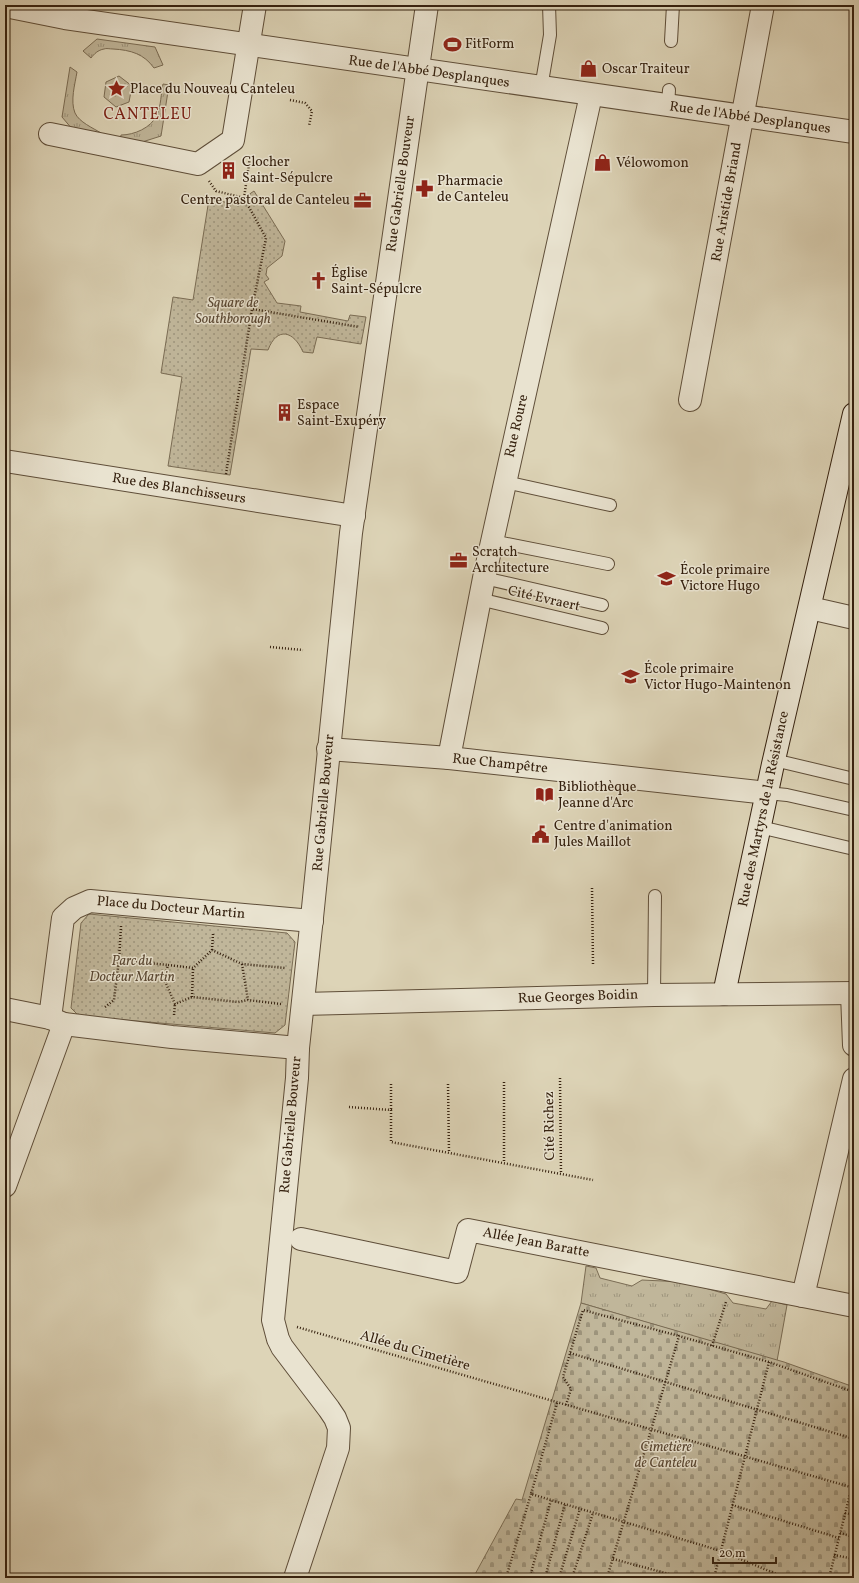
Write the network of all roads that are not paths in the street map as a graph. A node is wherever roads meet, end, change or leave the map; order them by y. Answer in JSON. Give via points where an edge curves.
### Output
{"nodes":[{"id":1,"x":255,"y":5,"type":"edge"},
{"id":2,"x":427,"y":5,"type":"edge"},
{"id":3,"x":549,"y":5,"type":"edge"},
{"id":4,"x":673,"y":5,"type":"edge"},
{"id":5,"x":763,"y":5,"type":"edge"},
{"id":6,"x":5,"y":6,"type":"edge"},
{"id":7,"x":671,"y":41,"type":"dead end"},
{"id":8,"x":248,"y":45,"type":"junction"},
{"id":9,"x":418,"y":70,"type":"junction"},
{"id":10,"x":541,"y":88,"type":"junction"},
{"id":11,"x":591,"y":95,"type":"junction"},
{"id":12,"x":743,"y":116,"type":"junction"},
{"id":13,"x":854,"y":132,"type":"edge"},
{"id":14,"x":50,"y":134,"type":"dead end"},
{"id":15,"x":690,"y":400,"type":"dead end"},
{"id":16,"x":854,"y":414,"type":"edge"},
{"id":17,"x":5,"y":461,"type":"edge"},
{"id":18,"x":848,"y":471,"type":"edge"},
{"id":19,"x":505,"y":482,"type":"junction"},
{"id":20,"x":610,"y":505,"type":"dead end"},
{"id":21,"x":354,"y":516,"type":"junction"},
{"id":22,"x":492,"y":541,"type":"junction"},
{"id":23,"x":608,"y":564,"type":"dead end"},
{"id":24,"x":482,"y":589,"type":"junction"},
{"id":25,"x":602,"y":605,"type":"dead end"},
{"id":26,"x":810,"y":608,"type":"junction"},
{"id":27,"x":854,"y":618,"type":"edge"},
{"id":28,"x":602,"y":628,"type":"dead end"},
{"id":29,"x":328,"y":749,"type":"junction"},
{"id":30,"x":449,"y":758,"type":"junction"},
{"id":31,"x":774,"y":760,"type":"junction"},
{"id":32,"x":854,"y":779,"type":"edge"},
{"id":33,"x":767,"y":793,"type":"junction"},
{"id":34,"x":854,"y":810,"type":"edge"},
{"id":35,"x":760,"y":827,"type":"junction"},
{"id":36,"x":854,"y":849,"type":"edge"},
{"id":37,"x":655,"y":896,"type":"dead end"},
{"id":38,"x":312,"y":921,"type":"junction"},
{"id":39,"x":853,"y":993,"type":"edge"},
{"id":40,"x":724,"y":994,"type":"junction"},
{"id":41,"x":654,"y":995,"type":"junction"},
{"id":42,"x":303,"y":1004,"type":"junction"},
{"id":43,"x":5,"y":1009,"type":"edge"},
{"id":44,"x":66,"y":1023,"type":"junction"},
{"id":45,"x":854,"y":1044,"type":"edge"},
{"id":46,"x":298,"y":1048,"type":"junction"},
{"id":47,"x":854,"y":1079,"type":"edge"},
{"id":48,"x":5,"y":1186,"type":"edge"},
{"id":49,"x":301,"y":1239,"type":"dead end"},
{"id":50,"x":803,"y":1296,"type":"junction"},
{"id":51,"x":854,"y":1306,"type":"edge"},
{"id":52,"x":295,"y":1578,"type":"edge"}],
"edges":[{"from":1,"to":8,"type":"street"},
{"from":2,"to":9,"type":"street","name":"Rue Gabrielle Bouveur"},
{"from":3,"to":10,"type":"lane","via":[[550,35]]},
{"from":4,"to":7,"type":"lane"},
{"from":5,"to":12,"type":"street","name":"Rue Aristide Briand"},
{"from":6,"to":8,"type":"street","name":"Rue de l'Abbé Desplanques","via":[[65,18]]},
{"from":8,"to":9,"type":"street","name":"Rue de l'Abbé Desplanques"},
{"from":8,"to":14,"type":"street","via":[[233,140],[198,164]]},
{"from":9,"to":10,"type":"street","name":"Rue de l'Abbé Desplanques"},
{"from":9,"to":21,"type":"street","name":"Rue Gabrielle Bouveur"},
{"from":10,"to":11,"type":"street","name":"Rue de l'Abbé Desplanques"},
{"from":11,"to":12,"type":"street","name":"Rue de l'Abbé Desplanques","via":[[669,98]]},
{"from":11,"to":19,"type":"street","name":"Rue Roure"},
{"from":12,"to":13,"type":"street","name":"Rue de l'Abbé Desplanques"},
{"from":12,"to":15,"type":"street","name":"Rue Aristide Briand"},
{"from":16,"to":18,"type":"street","name":"Rue des Martyrs de la Résistance"},
{"from":17,"to":21,"type":"street","name":"Rue des Blanchisseurs"},
{"from":18,"to":26,"type":"street","name":"Rue des Martyrs de la Résistance"},
{"from":19,"to":20,"type":"lane"},
{"from":19,"to":22,"type":"street","name":"Rue Roure"},
{"from":21,"to":29,"type":"street","name":"Rue Gabrielle Bouveur"},
{"from":22,"to":23,"type":"lane"},
{"from":22,"to":24,"type":"street","name":"Rue Roure"},
{"from":24,"to":25,"type":"lane","name":"Cité Evraert"},
{"from":24,"to":28,"type":"lane","name":"Cité Evraert"},
{"from":24,"to":30,"type":"street","name":"Rue Roure"},
{"from":26,"to":27,"type":"street"},
{"from":26,"to":31,"type":"street","name":"Rue des Martyrs de la Résistance"},
{"from":29,"to":30,"type":"street","name":"Rue Champêtre"},
{"from":29,"to":38,"type":"street","name":"Rue Gabrielle Bouveur"},
{"from":30,"to":33,"type":"street","name":"Rue Champêtre"},
{"from":31,"to":32,"type":"lane"},
{"from":31,"to":33,"type":"street","name":"Rue des Martyrs de la Résistance"},
{"from":33,"to":34,"type":"lane"},
{"from":33,"to":35,"type":"street","name":"Rue des Martyrs de la Résistance"},
{"from":35,"to":36,"type":"lane"},
{"from":35,"to":40,"type":"street","name":"Rue des Martyrs de la Résistance"},
{"from":37,"to":41,"type":"lane"},
{"from":38,"to":42,"type":"street","name":"Rue Gabrielle Bouveur"},
{"from":38,"to":44,"type":"street","name":"Place du Docteur Martin","via":[[90,901],[74,908],[63,918]]},
{"from":39,"to":40,"type":"street","name":"Rue Georges Boidin"},
{"from":39,"to":45,"type":"street"},
{"from":40,"to":41,"type":"street","name":"Rue Georges Boidin"},
{"from":41,"to":42,"type":"street","name":"Rue Georges Boidin"},
{"from":42,"to":46,"type":"street","name":"Rue Gabrielle Bouveur"},
{"from":43,"to":44,"type":"street"},
{"from":44,"to":46,"type":"street","via":[[172,1037]]},
{"from":44,"to":48,"type":"street"},
{"from":46,"to":52,"type":"street","name":"Rue Gabrielle Bouveur","via":[[273,1320],[282,1347],[329,1408],[339,1428],[334,1462]]},
{"from":47,"to":50,"type":"street"},
{"from":49,"to":50,"type":"street","name":"Allée Jean Baratte","via":[[456,1272],[468,1230]]},
{"from":50,"to":51,"type":"street","name":"Allée Jean Baratte"}]}
